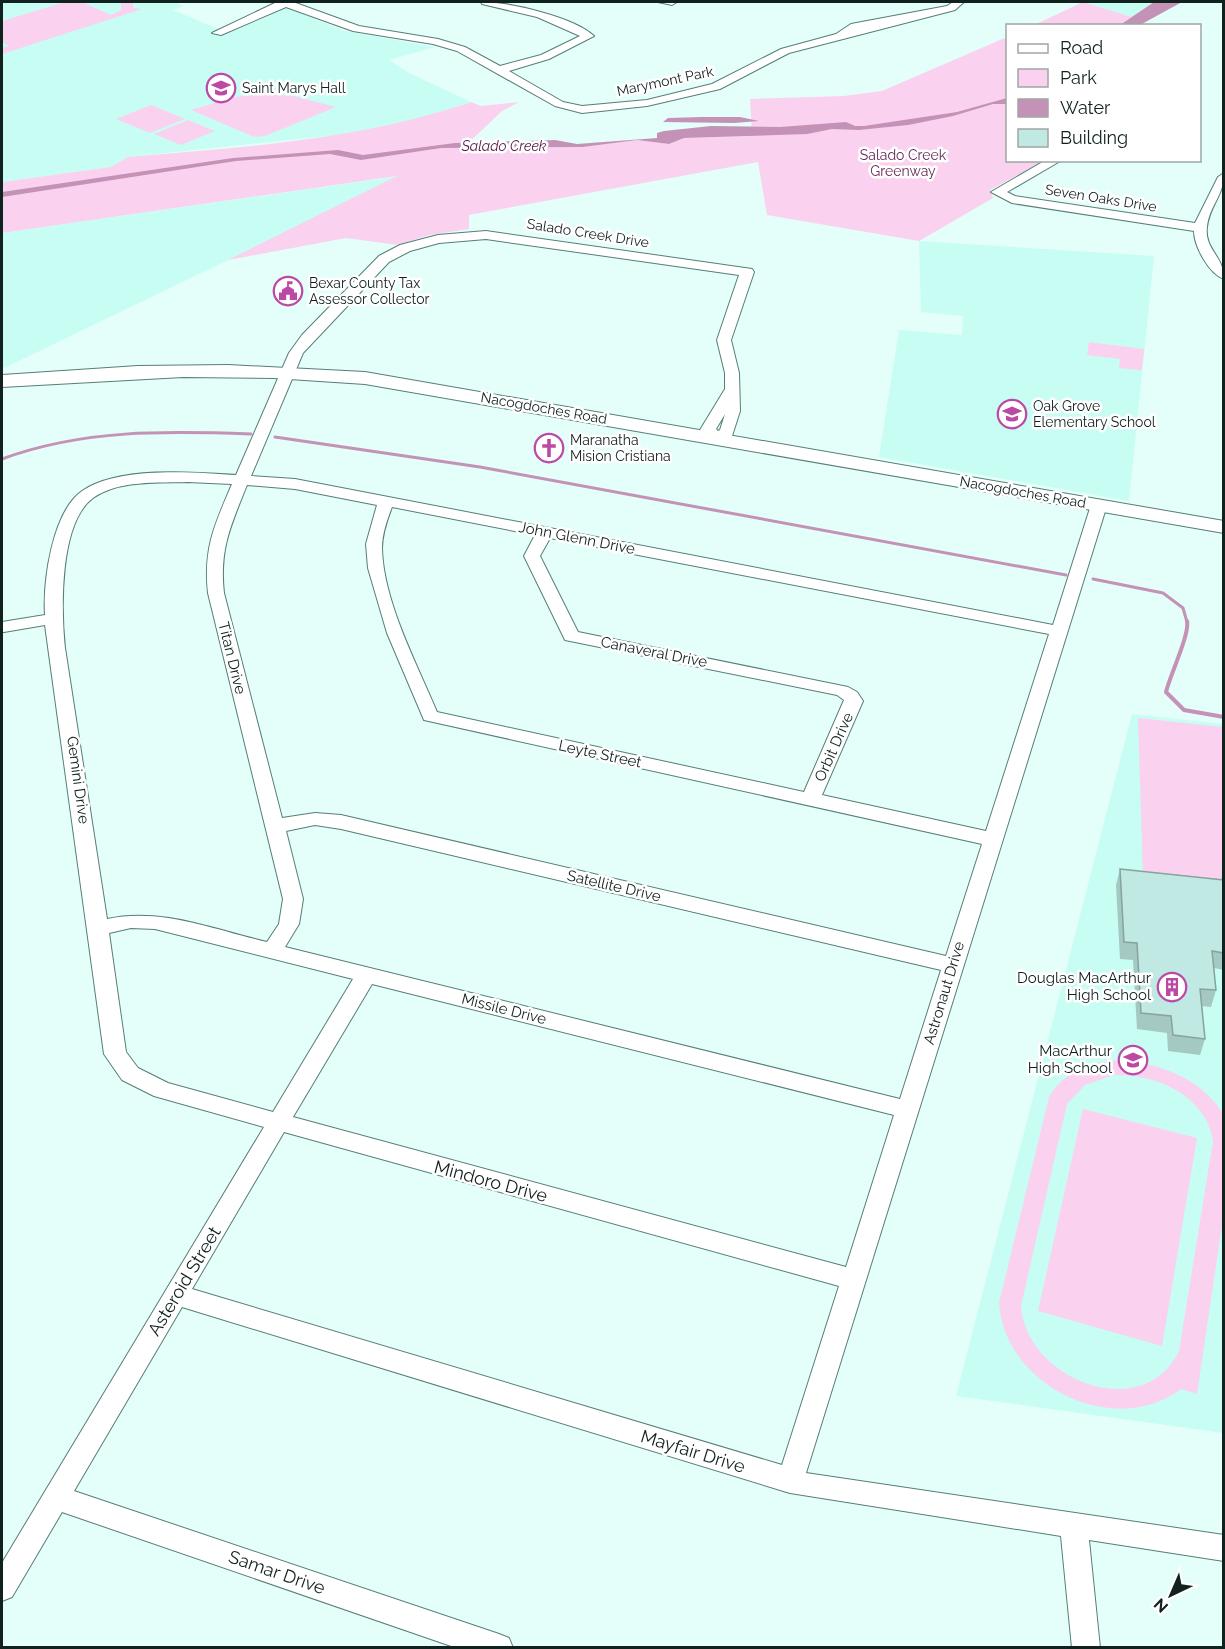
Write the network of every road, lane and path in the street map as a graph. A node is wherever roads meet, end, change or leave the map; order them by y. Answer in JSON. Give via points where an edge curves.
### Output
{"nodes":[{"id":1,"x":286,"y":2,"type":"edge"},
{"id":2,"x":486,"y":2,"type":"edge"},
{"id":3,"x":529,"y":2,"type":"edge"},
{"id":4,"x":663,"y":2,"type":"edge"},
{"id":5,"x":672,"y":2,"type":"edge"},
{"id":6,"x":959,"y":2,"type":"edge"},
{"id":7,"x":916,"y":4,"type":"dead end"},
{"id":8,"x":512,"y":7,"type":"junction"},
{"id":9,"x":898,"y":20,"type":"junction"},
{"id":10,"x":217,"y":33,"type":"dead end"},
{"id":11,"x":500,"y":70,"type":"junction"},
{"id":12,"x":1052,"y":162,"type":"edge"},
{"id":13,"x":1224,"y":177,"type":"edge"},
{"id":14,"x":1199,"y":228,"type":"junction"},
{"id":15,"x":1224,"y":275,"type":"edge"},
{"id":16,"x":288,"y":372,"type":"junction"},
{"id":17,"x":2,"y":381,"type":"edge"},
{"id":18,"x":717,"y":438,"type":"junction"},
{"id":19,"x":239,"y":480,"type":"junction"},
{"id":20,"x":92,"y":492,"type":"joint"},
{"id":21,"x":386,"y":501,"type":"junction"},
{"id":22,"x":1099,"y":505,"type":"junction"},
{"id":23,"x":1224,"y":527,"type":"edge"},
{"id":24,"x":546,"y":532,"type":"junction"},
{"id":25,"x":53,"y":619,"type":"junction"},
{"id":26,"x":4,"y":627,"type":"dead end"},
{"id":27,"x":1059,"y":631,"type":"junction"},
{"id":28,"x":851,"y":696,"type":"joint"},
{"id":29,"x":810,"y":800,"type":"junction"},
{"id":30,"x":274,"y":826,"type":"junction"},
{"id":31,"x":992,"y":839,"type":"junction"},
{"id":32,"x":99,"y":928,"type":"junction"},
{"id":33,"x":273,"y":950,"type":"junction"},
{"id":34,"x":953,"y":965,"type":"junction"},
{"id":35,"x":366,"y":975,"type":"junction"},
{"id":36,"x":130,"y":1074,"type":"joint"},
{"id":37,"x":908,"y":1110,"type":"junction"},
{"id":38,"x":278,"y":1122,"type":"junction"},
{"id":39,"x":855,"y":1280,"type":"junction"},
{"id":40,"x":176,"y":1295,"type":"junction"},
{"id":41,"x":790,"y":1480,"type":"junction"},
{"id":42,"x":55,"y":1497,"type":"junction"},
{"id":43,"x":1074,"y":1526,"type":"junction"},
{"id":44,"x":1224,"y":1548,"type":"edge"},
{"id":45,"x":2,"y":1588,"type":"edge"},
{"id":46,"x":499,"y":1647,"type":"edge"},
{"id":47,"x":1086,"y":1647,"type":"edge"}],
"edges":[{"from":1,"to":10,"type":"street"},
{"from":1,"to":11,"type":"street","name":"Marymont Park","via":[[357,29],[446,44]]},
{"from":2,"to":8,"type":"street"},
{"from":3,"to":8,"type":"street"},
{"from":4,"to":5,"type":"street"},
{"from":6,"to":9,"type":"street","name":"Marymont Park","via":[[951,8]]},
{"from":7,"to":9,"type":"street","name":"Marymont Park"},
{"from":8,"to":11,"type":"street","via":[[590,36],[545,57]]},
{"from":9,"to":11,"type":"street","name":"Marymont Park","via":[[779,54],[716,87],[600,109],[574,109],[559,104]]},
{"from":12,"to":14,"type":"street","name":"Seven Oaks Drive","via":[[998,189],[999,194]]},
{"from":13,"to":14,"type":"street"},
{"from":14,"to":15,"type":"street","via":[[1203,249]]},
{"from":16,"to":17,"type":"main road","name":"Nacogdoches Road","via":[[160,371]]},
{"from":16,"to":18,"type":"main road","name":"Nacogdoches Road","via":[[417,385]]},
{"from":16,"to":18,"type":"street","name":"Salado Creek Drive","via":[[301,345],[376,264],[393,254],[449,237],[498,235],[747,273],[724,340],[732,373],[733,411],[727,433]]},
{"from":16,"to":19,"type":"street","name":"Titan Drive"},
{"from":18,"to":22,"type":"main road","name":"Nacogdoches Road"},
{"from":19,"to":20,"type":"street","name":"John Glenn Drive","via":[[138,480]]},
{"from":19,"to":21,"type":"street","name":"John Glenn Drive","via":[[295,484]]},
{"from":19,"to":30,"type":"street","name":"Titan Drive","via":[[218,535],[214,578]]},
{"from":20,"to":25,"type":"street","name":"Gemini Drive","via":[[74,511],[63,540],[54,579]]},
{"from":21,"to":24,"type":"street","name":"John Glenn Drive"},
{"from":21,"to":29,"type":"street","name":"Leyte Street","via":[[374,549],[377,571],[430,716]]},
{"from":22,"to":23,"type":"main road","name":"Nacogdoches Road"},
{"from":22,"to":27,"type":"street","name":"Astronaut Drive"},
{"from":24,"to":27,"type":"street","name":"John Glenn Drive"},
{"from":24,"to":28,"type":"street","name":"Canaveral Drive","via":[[532,556],[571,636],[842,691]]},
{"from":25,"to":26,"type":"street"},
{"from":25,"to":32,"type":"street","name":"Gemini Drive"},
{"from":27,"to":31,"type":"street","name":"Astronaut Drive"},
{"from":28,"to":29,"type":"street","name":"Orbit Drive","via":[[854,701]]},
{"from":29,"to":31,"type":"street","name":"Leyte Street"},
{"from":30,"to":33,"type":"street","name":"Titan Drive","via":[[293,906],[289,924]]},
{"from":30,"to":34,"type":"street","name":"Satellite Drive","via":[[315,819],[341,822]]},
{"from":31,"to":34,"type":"street","name":"Astronaut Drive"},
{"from":32,"to":33,"type":"street","name":"Missile Drive","via":[[131,921],[155,922]]},
{"from":32,"to":36,"type":"street","name":"Gemini Drive","via":[[115,1054]]},
{"from":33,"to":35,"type":"street","name":"Missile Drive"},
{"from":34,"to":37,"type":"street","name":"Astronaut Drive"},
{"from":35,"to":37,"type":"street","name":"Missile Drive"},
{"from":35,"to":38,"type":"street","name":"Asteroid Street"},
{"from":36,"to":38,"type":"street","name":"Mindoro Drive","via":[[162,1090]]},
{"from":37,"to":39,"type":"street","name":"Astronaut Drive"},
{"from":38,"to":39,"type":"street","name":"Mindoro Drive"},
{"from":38,"to":40,"type":"street","name":"Asteroid Street"},
{"from":39,"to":41,"type":"street","name":"Astronaut Drive"},
{"from":40,"to":41,"type":"street","name":"Mayfair Drive"},
{"from":40,"to":42,"type":"street","name":"Asteroid Street"},
{"from":41,"to":43,"type":"street","name":"Mayfair Drive","via":[[838,1492]]},
{"from":42,"to":45,"type":"street","name":"Asteroid Street"},
{"from":42,"to":46,"type":"street","name":"Samar Drive"},
{"from":43,"to":44,"type":"street","name":"Mayfair Drive"},
{"from":43,"to":47,"type":"street"}]}
